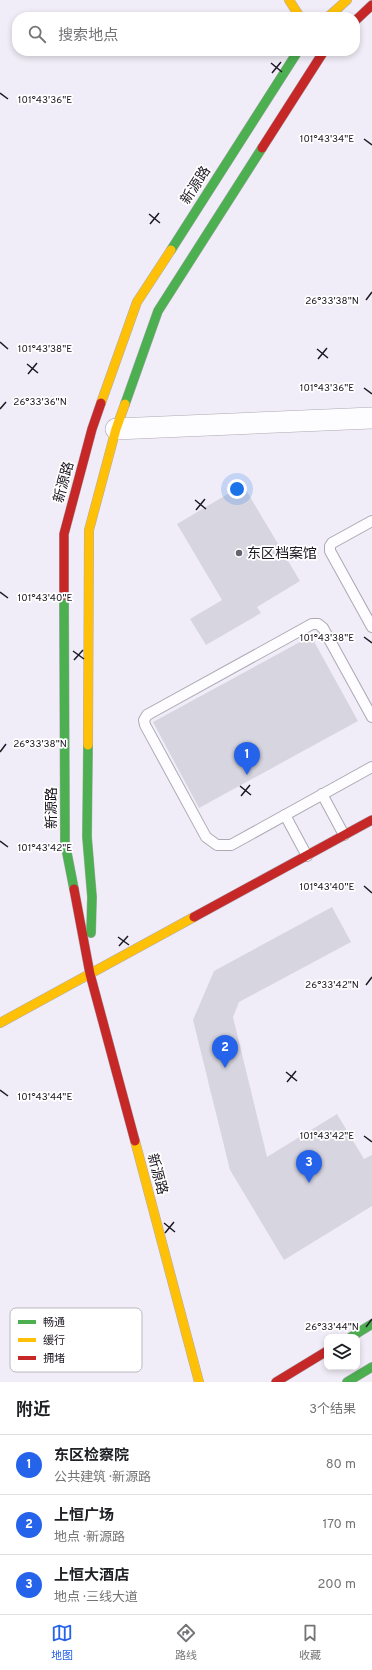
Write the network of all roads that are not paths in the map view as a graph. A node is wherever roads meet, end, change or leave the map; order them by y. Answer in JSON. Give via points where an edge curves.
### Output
{"nodes":[{"id":1,"x":289,"y":0,"type":"edge"},
{"id":2,"x":347,"y":0,"type":"edge"},
{"id":3,"x":372,"y":5,"type":"edge"},
{"id":4,"x":297,"y":12,"type":"edge"},
{"id":5,"x":334,"y":12,"type":"edge"},
{"id":6,"x":360,"y":16,"type":"edge"},
{"id":7,"x":295,"y":56,"type":"edge"},
{"id":8,"x":321,"y":56,"type":"edge"},
{"id":9,"x":372,"y":418,"type":"edge"},
{"id":10,"x":116,"y":429,"type":"junction"},
{"id":11,"x":372,"y":521,"type":"edge"},
{"id":12,"x":372,"y":627,"type":"edge"},
{"id":13,"x":372,"y":717,"type":"edge"},
{"id":14,"x":372,"y":767,"type":"edge"},
{"id":15,"x":322,"y":794,"type":"junction"},
{"id":16,"x":286,"y":815,"type":"junction"},
{"id":17,"x":372,"y":820,"type":"edge"},
{"id":18,"x":344,"y":835,"type":"junction"},
{"id":19,"x":307,"y":856,"type":"junction"},
{"id":20,"x":90,"y":974,"type":"junction"},
{"id":21,"x":0,"y":1023,"type":"edge"},
{"id":22,"x":372,"y":1324,"type":"edge"},
{"id":23,"x":356,"y":1334,"type":"edge"},
{"id":24,"x":324,"y":1353,"type":"edge"},
{"id":25,"x":372,"y":1367,"type":"edge"},
{"id":26,"x":199,"y":1382,"type":"edge"},
{"id":27,"x":276,"y":1382,"type":"edge"},
{"id":28,"x":348,"y":1382,"type":"edge"}],
"edges":[{"from":1,"to":4,"type":"street"},
{"from":2,"to":5,"type":"street"},
{"from":3,"to":6,"type":"street"},
{"from":7,"to":20,"type":"street","name":"新源路","via":[[137,302],[92,429],[64,534],[65,843]]},
{"from":8,"to":10,"type":"street","name":"新源路","via":[[158,311]]},
{"from":9,"to":10,"type":"street"},
{"from":10,"to":20,"type":"street","name":"新源路","via":[[89,530],[87,837],[92,897]]},
{"from":11,"to":12,"type":"lane","via":[[332,542],[330,546],[330,551]]},
{"from":13,"to":16,"type":"lane","via":[[323,628],[318,624],[312,624],[147,715],[145,725],[211,842],[224,846],[231,845]]},
{"from":14,"to":15,"type":"lane"},
{"from":15,"to":16,"type":"lane"},
{"from":15,"to":18,"type":"lane"},
{"from":16,"to":19,"type":"lane"},
{"from":17,"to":18,"type":"street"},
{"from":18,"to":19,"type":"street"},
{"from":19,"to":20,"type":"street"},
{"from":20,"to":21,"type":"street"},
{"from":20,"to":26,"type":"street","name":"新源路"},
{"from":22,"to":23,"type":"street"},
{"from":24,"to":27,"type":"street"},
{"from":25,"to":28,"type":"street"}]}
